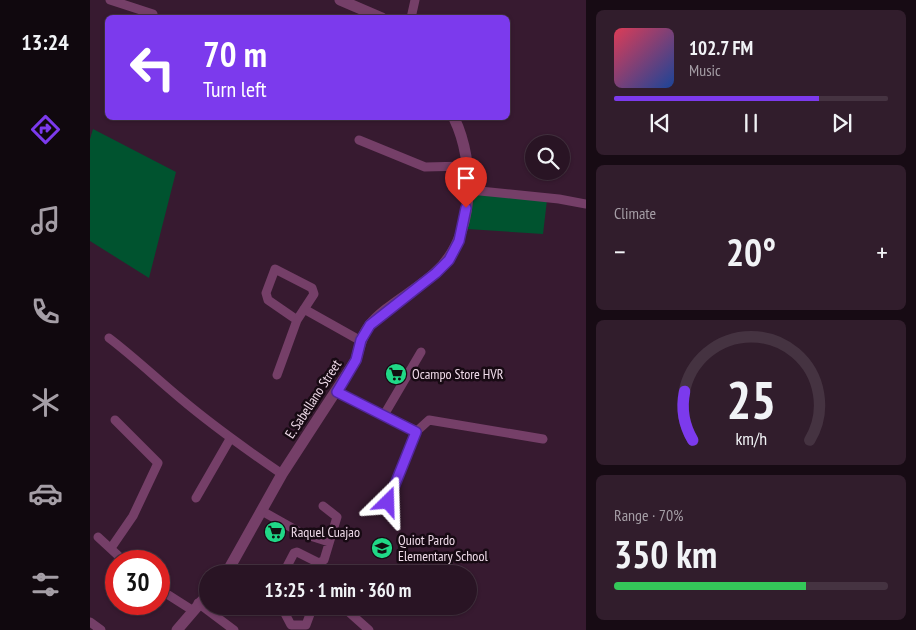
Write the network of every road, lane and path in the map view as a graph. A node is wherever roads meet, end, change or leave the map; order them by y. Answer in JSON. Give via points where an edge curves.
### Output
{"nodes":[{"id":1,"x":110,"y":0,"type":"edge"},
{"id":2,"x":340,"y":0,"type":"edge"},
{"id":3,"x":415,"y":0,"type":"edge"},
{"id":4,"x":354,"y":3,"type":"edge"},
{"id":5,"x":153,"y":14,"type":"dead end"},
{"id":6,"x":376,"y":15,"type":"edge"},
{"id":7,"x":412,"y":15,"type":"edge"},
{"id":8,"x":455,"y":120,"type":"edge"},
{"id":9,"x":359,"y":140,"type":"dead end"},
{"id":10,"x":467,"y":166,"type":"junction"},
{"id":11,"x":470,"y":190,"type":"junction"},
{"id":12,"x":586,"y":204,"type":"edge"},
{"id":13,"x":304,"y":309,"type":"junction"},
{"id":14,"x":297,"y":320,"type":"junction"},
{"id":15,"x":109,"y":338,"type":"dead end"},
{"id":16,"x":361,"y":340,"type":"junction"},
{"id":17,"x":421,"y":352,"type":"dead end"},
{"id":18,"x":277,"y":375,"type":"dead end"},
{"id":19,"x":337,"y":392,"type":"junction"},
{"id":20,"x":384,"y":415,"type":"junction"},
{"id":21,"x":115,"y":420,"type":"dead end"},
{"id":22,"x":416,"y":432,"type":"junction"},
{"id":23,"x":230,"y":439,"type":"junction"},
{"id":24,"x":543,"y":439,"type":"dead end"},
{"id":25,"x":282,"y":474,"type":"junction"},
{"id":26,"x":196,"y":498,"type":"dead end"},
{"id":27,"x":388,"y":502,"type":"dead end"},
{"id":28,"x":323,"y":506,"type":"dead end"},
{"id":29,"x":262,"y":511,"type":"junction"},
{"id":30,"x":98,"y":537,"type":"dead end"},
{"id":31,"x":329,"y":542,"type":"junction"},
{"id":32,"x":111,"y":548,"type":"joint"},
{"id":33,"x":231,"y":565,"type":"edge"},
{"id":34,"x":288,"y":565,"type":"edge"},
{"id":35,"x":170,"y":594,"type":"edge"},
{"id":36,"x":199,"y":603,"type":"edge"},
{"id":37,"x":195,"y":607,"type":"junction"},
{"id":38,"x":286,"y":615,"type":"edge"},
{"id":39,"x":310,"y":615,"type":"edge"},
{"id":40,"x":352,"y":615,"type":"edge"},
{"id":41,"x":90,"y":622,"type":"edge"},
{"id":42,"x":101,"y":630,"type":"edge"},
{"id":43,"x":177,"y":630,"type":"edge"},
{"id":44,"x":234,"y":630,"type":"edge"},
{"id":45,"x":369,"y":630,"type":"edge"}],
"edges":[{"from":1,"to":5,"type":"street"},
{"from":2,"to":4,"type":"street"},
{"from":3,"to":7,"type":"street"},
{"from":4,"to":6,"type":"street"},
{"from":8,"to":10,"type":"street","name":"E. Sabellano Street"},
{"from":9,"to":10,"type":"street","via":[[425,167]]},
{"from":10,"to":11,"type":"street","name":"E. Sabellano Street"},
{"from":11,"to":12,"type":"street"},
{"from":11,"to":16,"type":"street","name":"E. Sabellano Street","via":[[459,241],[449,260],[370,325]]},
{"from":13,"to":14,"type":"street"},
{"from":13,"to":14,"type":"street","via":[[314,294],[312,288],[275,269],[266,293],[268,300]]},
{"from":13,"to":16,"type":"street"},
{"from":14,"to":18,"type":"street"},
{"from":15,"to":23,"type":"street"},
{"from":16,"to":19,"type":"street","name":"E. Sabellano Street","via":[[356,360]]},
{"from":17,"to":20,"type":"street"},
{"from":19,"to":20,"type":"street"},
{"from":19,"to":25,"type":"street","name":"E. Sabellano Street"},
{"from":20,"to":22,"type":"street"},
{"from":21,"to":32,"type":"street","via":[[158,463],[133,516]]},
{"from":22,"to":24,"type":"street","via":[[429,420]]},
{"from":22,"to":27,"type":"street"},
{"from":23,"to":25,"type":"street"},
{"from":23,"to":26,"type":"street"},
{"from":25,"to":29,"type":"street","name":"E. Sabellano Street"},
{"from":28,"to":31,"type":"street","via":[[337,518]]},
{"from":29,"to":31,"type":"street","via":[[302,533]]},
{"from":29,"to":33,"type":"street","name":"E. Sabellano Street"},
{"from":30,"to":32,"type":"street"},
{"from":31,"to":34,"type":"street","via":[[322,562],[297,552]]},
{"from":35,"to":37,"type":"street"},
{"from":36,"to":37,"type":"street"},
{"from":37,"to":43,"type":"street"},
{"from":37,"to":44,"type":"street"},
{"from":38,"to":39,"type":"street","via":[[294,627],[306,625]]},
{"from":40,"to":45,"type":"street"},
{"from":41,"to":42,"type":"street"}]}
